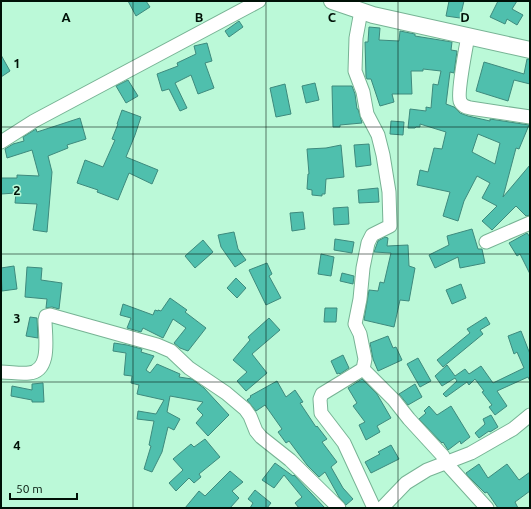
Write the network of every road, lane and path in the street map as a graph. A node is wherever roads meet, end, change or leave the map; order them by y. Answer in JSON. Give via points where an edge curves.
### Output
{"nodes":[{"id":1,"x":259,"y":1,"type":"edge"},
{"id":2,"x":332,"y":1,"type":"edge"},
{"id":3,"x":361,"y":11,"type":"junction"},
{"id":4,"x":468,"y":36,"type":"junction"},
{"id":5,"x":530,"y":50,"type":"edge"},
{"id":6,"x":530,"y":117,"type":"edge"},
{"id":7,"x":1,"y":142,"type":"edge"},
{"id":8,"x":530,"y":223,"type":"edge"},
{"id":9,"x":486,"y":242,"type":"dead end"},
{"id":10,"x":363,"y":369,"type":"junction"},
{"id":11,"x":1,"y":372,"type":"edge"},
{"id":12,"x":530,"y":415,"type":"edge"},
{"id":13,"x":447,"y":464,"type":"junction"},
{"id":14,"x":339,"y":508,"type":"edge"},
{"id":15,"x":374,"y":508,"type":"edge"},
{"id":16,"x":382,"y":508,"type":"edge"},
{"id":17,"x":487,"y":508,"type":"edge"}],
"edges":[{"from":1,"to":7,"type":"street","via":[[34,121]]},
{"from":2,"to":3,"type":"main road"},
{"from":3,"to":4,"type":"main road"},
{"from":3,"to":10,"type":"street","via":[[356,38],[355,71],[363,92],[367,114],[378,135],[383,155],[389,192],[390,226],[372,235],[366,249],[355,324],[360,334],[365,359]]},
{"from":4,"to":5,"type":"main road"},
{"from":4,"to":6,"type":"street","via":[[460,87],[460,100],[463,105]]},
{"from":8,"to":9,"type":"street"},
{"from":10,"to":13,"type":"street","via":[[394,400],[412,424],[443,456]]},
{"from":10,"to":15,"type":"street","via":[[322,394],[319,405],[321,413],[344,443]]},
{"from":11,"to":14,"type":"street","via":[[30,374],[42,367],[46,356],[45,320],[46,316],[50,315],[172,350],[189,368],[245,409],[261,437],[290,460]]},
{"from":12,"to":13,"type":"street","via":[[513,430]]},
{"from":13,"to":16,"type":"street","via":[[427,470],[406,483]]},
{"from":13,"to":17,"type":"street"}]}
